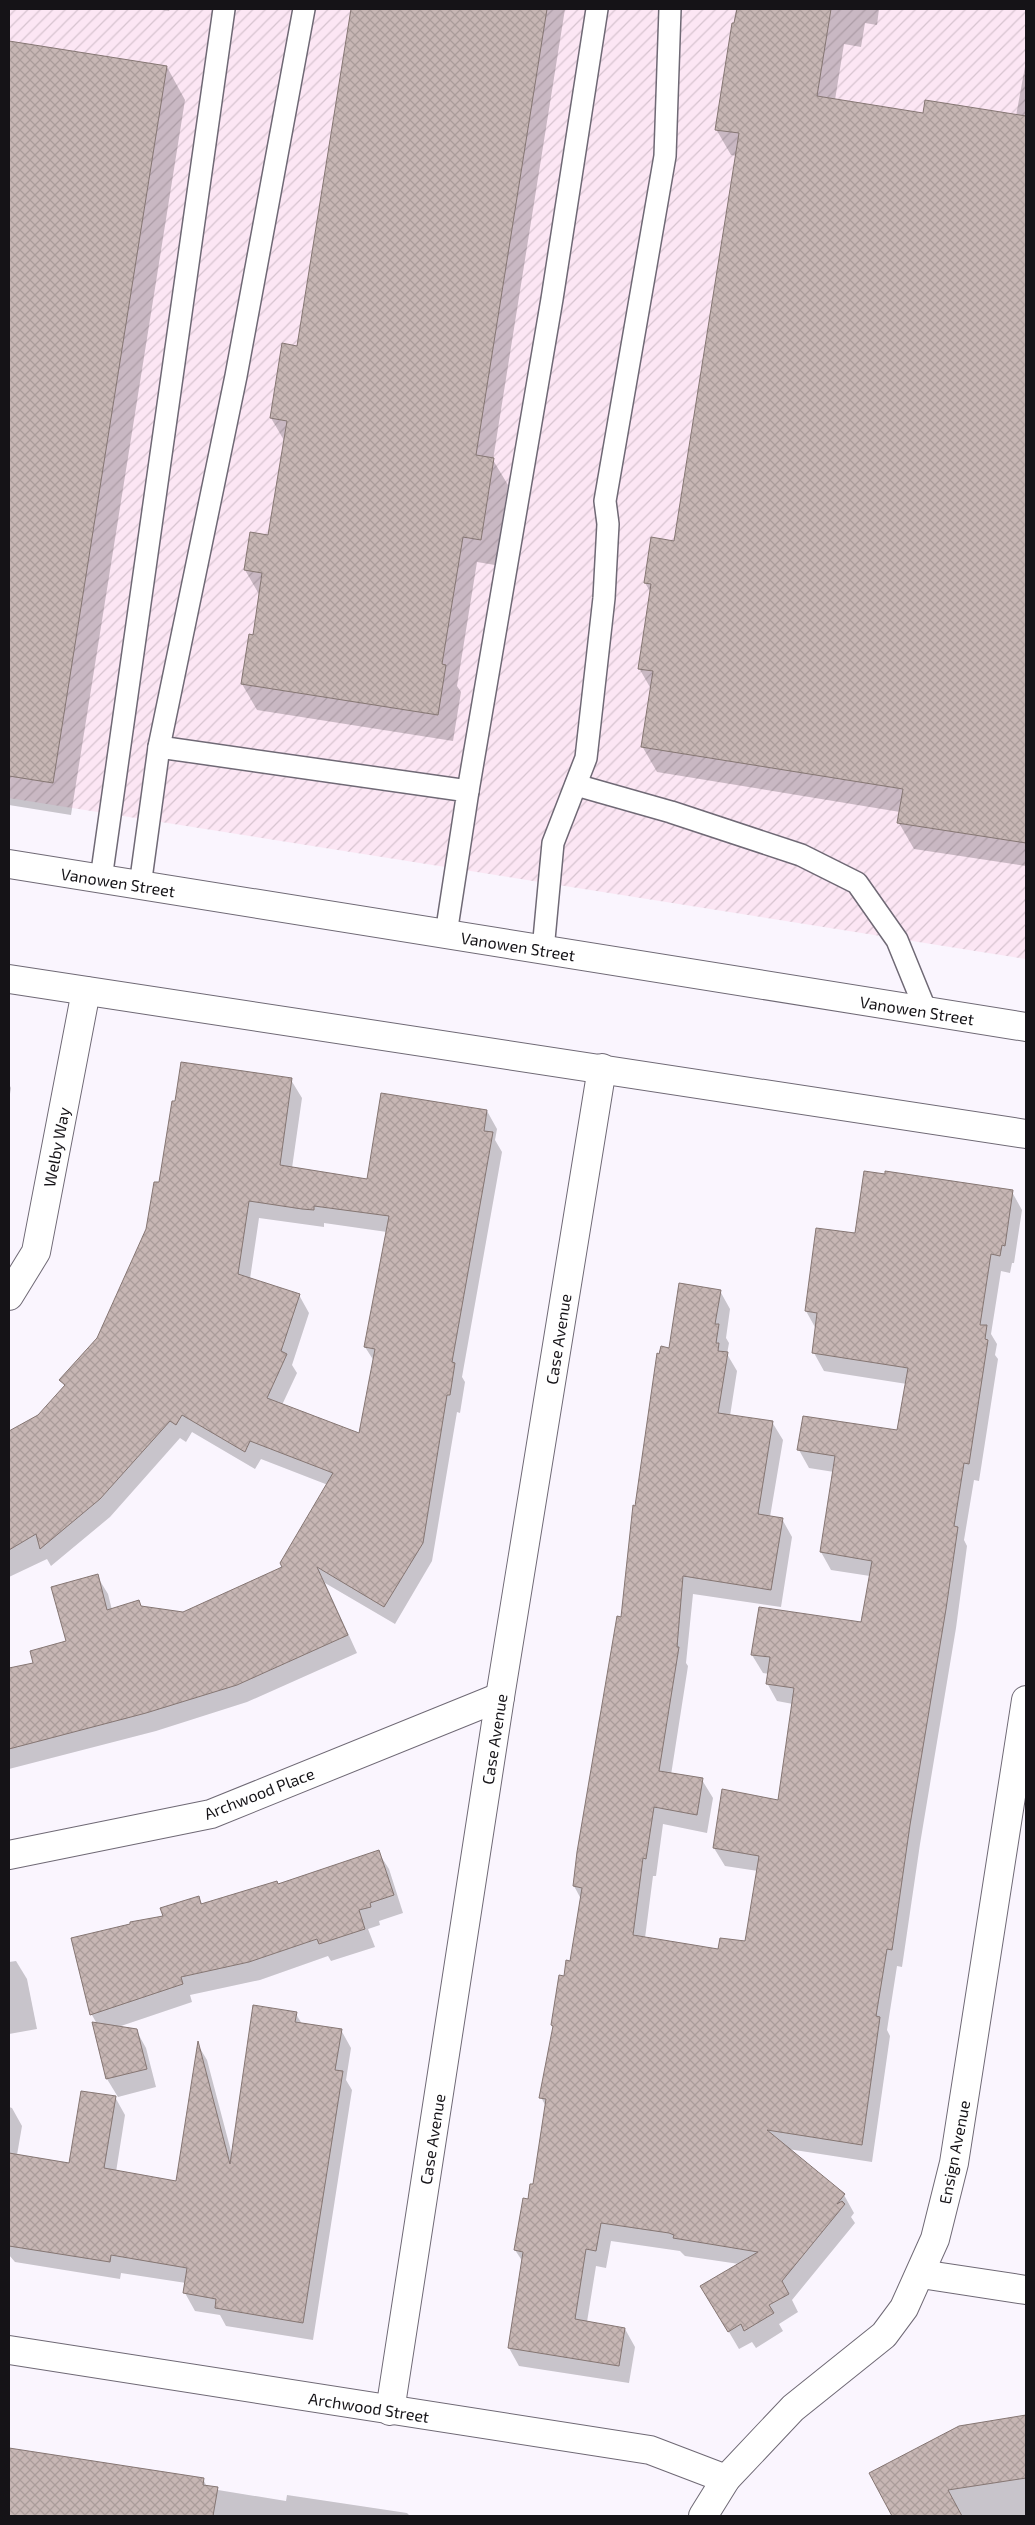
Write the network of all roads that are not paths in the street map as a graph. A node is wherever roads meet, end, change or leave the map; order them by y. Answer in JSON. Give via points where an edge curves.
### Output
{"nodes":[{"id":1,"x":224,"y":9,"type":"edge"},
{"id":2,"x":304,"y":9,"type":"edge"},
{"id":3,"x":597,"y":9,"type":"edge"},
{"id":4,"x":670,"y":9,"type":"edge"},
{"id":5,"x":159,"y":747,"type":"junction"},
{"id":6,"x":576,"y":785,"type":"junction"},
{"id":7,"x":468,"y":791,"type":"junction"},
{"id":8,"x":9,"y":864,"type":"edge"},
{"id":9,"x":101,"y":879,"type":"junction"},
{"id":10,"x":140,"y":886,"type":"junction"},
{"id":11,"x":446,"y":934,"type":"junction"},
{"id":12,"x":544,"y":950,"type":"junction"},
{"id":13,"x":9,"y":979,"type":"edge"},
{"id":14,"x":86,"y":991,"type":"junction"},
{"id":15,"x":926,"y":1011,"type":"junction"},
{"id":16,"x":1026,"y":1027,"type":"edge"},
{"id":17,"x":602,"y":1068,"type":"junction"},
{"id":18,"x":1026,"y":1134,"type":"edge"},
{"id":19,"x":9,"y":1296,"type":"edge"},
{"id":20,"x":500,"y":1697,"type":"junction"},
{"id":21,"x":1026,"y":1700,"type":"edge"},
{"id":22,"x":9,"y":1855,"type":"edge"},
{"id":23,"x":921,"y":2274,"type":"junction"},
{"id":24,"x":1026,"y":2290,"type":"edge"},
{"id":25,"x":9,"y":2350,"type":"edge"},
{"id":26,"x":390,"y":2411,"type":"junction"},
{"id":27,"x":726,"y":2479,"type":"junction"},
{"id":28,"x":703,"y":2516,"type":"edge"}],
"edges":[{"from":1,"to":9,"type":"lane"},
{"from":2,"to":5,"type":"lane","via":[[236,376]]},
{"from":3,"to":7,"type":"lane","via":[[552,299]]},
{"from":4,"to":6,"type":"lane","via":[[665,156],[605,501],[608,524],[604,598],[586,758]]},
{"from":5,"to":7,"type":"lane"},
{"from":5,"to":10,"type":"lane"},
{"from":6,"to":12,"type":"lane","via":[[553,843]]},
{"from":6,"to":15,"type":"lane","via":[[801,855],[856,883],[897,940]]},
{"from":7,"to":11,"type":"lane"},
{"from":8,"to":9,"type":"street","name":"Vanowen Street"},
{"from":9,"to":10,"type":"street","name":"Vanowen Street"},
{"from":10,"to":11,"type":"street","name":"Vanowen Street"},
{"from":11,"to":12,"type":"street","name":"Vanowen Street"},
{"from":12,"to":15,"type":"street","name":"Vanowen Street"},
{"from":13,"to":14,"type":"street"},
{"from":14,"to":17,"type":"street"},
{"from":14,"to":19,"type":"street","name":"Welby Way","via":[[36,1252]]},
{"from":15,"to":16,"type":"street","name":"Vanowen Street"},
{"from":17,"to":18,"type":"street"},
{"from":17,"to":20,"type":"street","name":"Case Avenue"},
{"from":20,"to":22,"type":"street","name":"Archwood Place","via":[[211,1814]]},
{"from":20,"to":26,"type":"street","name":"Case Avenue"},
{"from":21,"to":23,"type":"street","name":"Ensign Avenue","via":[[954,2163],[935,2239]]},
{"from":23,"to":24,"type":"street"},
{"from":23,"to":27,"type":"street","name":"Ensign Avenue","via":[[904,2308],[884,2335],[793,2408]]},
{"from":25,"to":26,"type":"street","name":"Archwood Street"},
{"from":26,"to":27,"type":"street","name":"Archwood Street","via":[[650,2450]]},
{"from":27,"to":28,"type":"street","name":"Ensign Avenue"}]}
